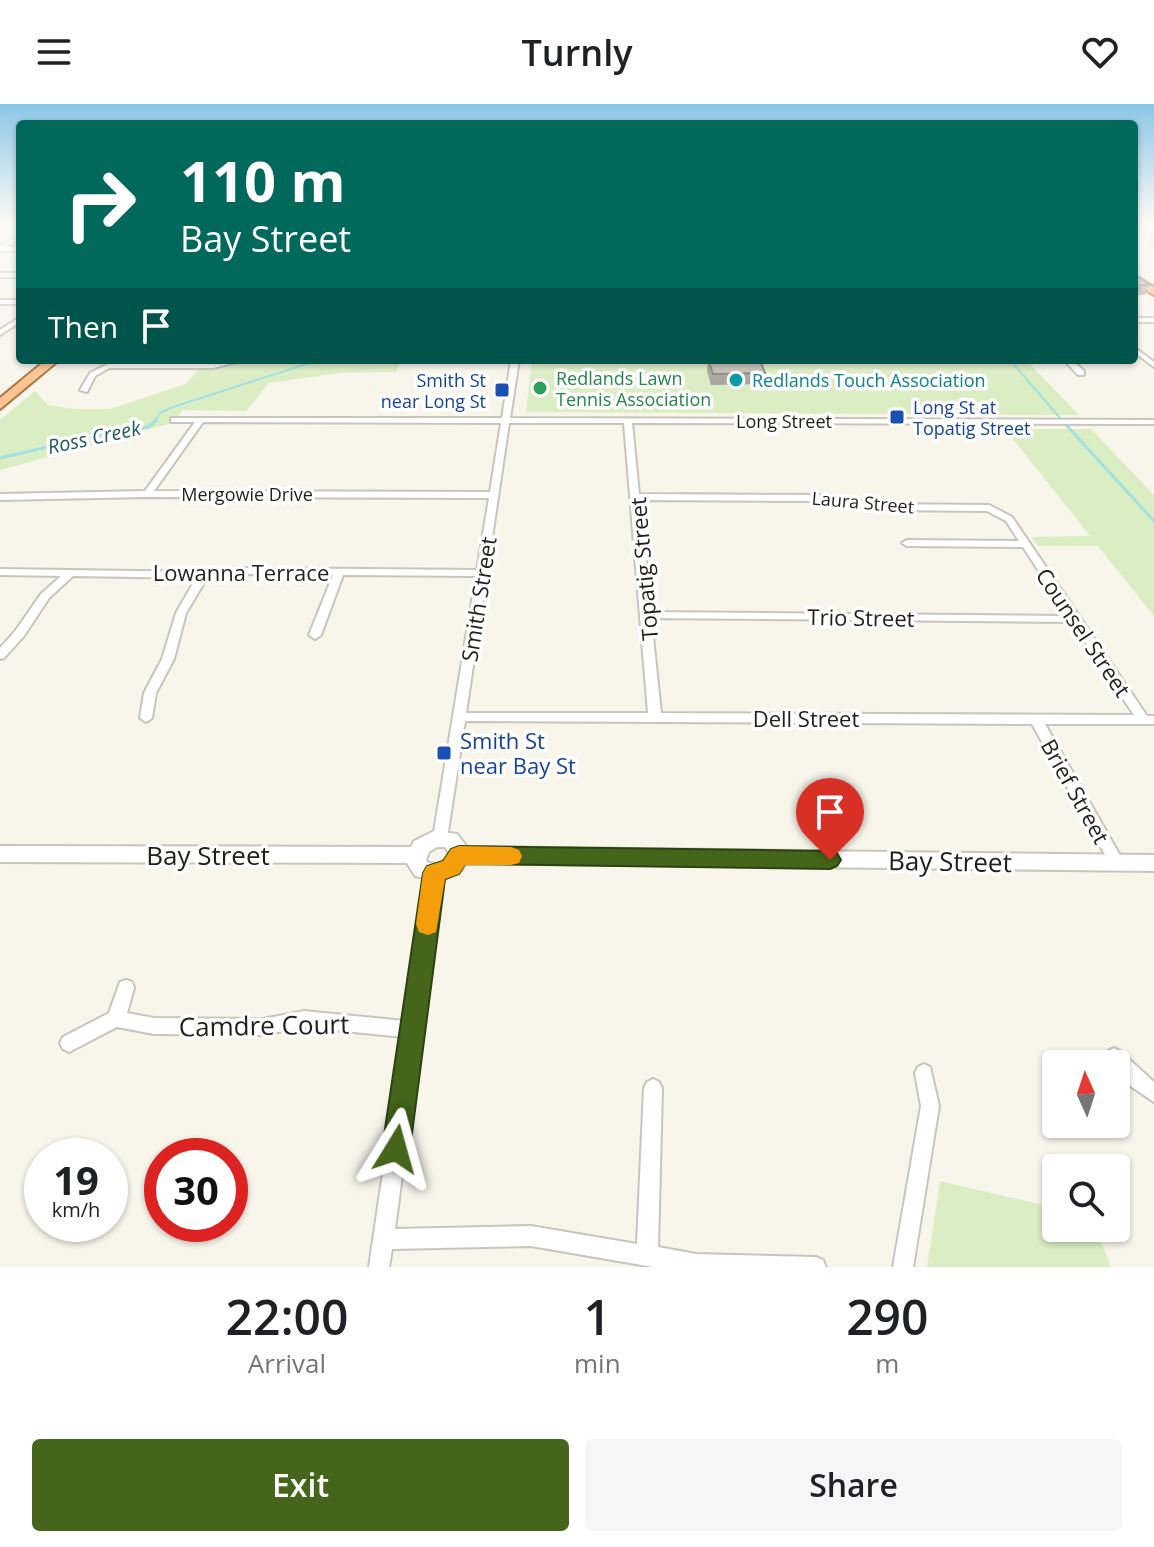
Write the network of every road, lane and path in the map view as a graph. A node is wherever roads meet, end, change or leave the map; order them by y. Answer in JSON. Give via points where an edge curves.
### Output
{"nodes":[{"id":1,"x":1138,"y":352,"type":"edge"},
{"id":2,"x":48,"y":364,"type":"edge"},
{"id":3,"x":222,"y":364,"type":"edge"},
{"id":4,"x":514,"y":364,"type":"edge"},
{"id":5,"x":1072,"y":364,"type":"edge"},
{"id":6,"x":1154,"y":365,"type":"edge"},
{"id":7,"x":1081,"y":373,"type":"dead end"},
{"id":8,"x":84,"y":390,"type":"dead end"},
{"id":9,"x":0,"y":405,"type":"edge"},
{"id":10,"x":174,"y":420,"type":"dead end"},
{"id":11,"x":201,"y":420,"type":"junction"},
{"id":12,"x":505,"y":420,"type":"junction"},
{"id":13,"x":628,"y":420,"type":"junction"},
{"id":14,"x":1154,"y":422,"type":"edge"},
{"id":15,"x":148,"y":494,"type":"junction"},
{"id":16,"x":494,"y":495,"type":"junction"},
{"id":17,"x":0,"y":497,"type":"edge"},
{"id":18,"x":637,"y":497,"type":"junction"},
{"id":19,"x":907,"y":543,"type":"dead end"},
{"id":20,"x":1025,"y":544,"type":"junction"},
{"id":21,"x":0,"y":572,"type":"edge"},
{"id":22,"x":71,"y":572,"type":"junction"},
{"id":23,"x":339,"y":572,"type":"junction"},
{"id":24,"x":482,"y":573,"type":"junction"},
{"id":25,"x":203,"y":575,"type":"junction"},
{"id":26,"x":647,"y":615,"type":"junction"},
{"id":27,"x":1075,"y":619,"type":"junction"},
{"id":28,"x":315,"y":635,"type":"dead end"},
{"id":29,"x":0,"y":655,"type":"edge"},
{"id":30,"x":458,"y":717,"type":"junction"},
{"id":31,"x":146,"y":718,"type":"dead end"},
{"id":32,"x":655,"y":718,"type":"junction"},
{"id":33,"x":1036,"y":720,"type":"junction"},
{"id":34,"x":1149,"y":720,"type":"edge"},
{"id":35,"x":440,"y":838,"type":"junction"},
{"id":36,"x":0,"y":854,"type":"edge"},
{"id":37,"x":416,"y":855,"type":"junction"},
{"id":38,"x":459,"y":855,"type":"junction"},
{"id":39,"x":1117,"y":863,"type":"junction"},
{"id":40,"x":1154,"y":863,"type":"edge"},
{"id":41,"x":435,"y":873,"type":"junction"},
{"id":42,"x":126,"y":988,"type":"dead end"},
{"id":43,"x":116,"y":1019,"type":"junction"},
{"id":44,"x":413,"y":1030,"type":"junction"},
{"id":45,"x":69,"y":1043,"type":"dead end"},
{"id":46,"x":924,"y":1073,"type":"dead end"},
{"id":47,"x":1130,"y":1073,"type":"edge"},
{"id":48,"x":653,"y":1088,"type":"dead end"},
{"id":49,"x":1154,"y":1093,"type":"edge"},
{"id":50,"x":384,"y":1239,"type":"junction"},
{"id":51,"x":647,"y":1256,"type":"junction"},
{"id":52,"x":379,"y":1267,"type":"edge"},
{"id":53,"x":816,"y":1267,"type":"edge"},
{"id":54,"x":903,"y":1267,"type":"edge"}],
"edges":[{"from":1,"to":6,"type":"street"},
{"from":2,"to":9,"type":"main road"},
{"from":3,"to":8,"type":"street","via":[[108,366],[86,381]]},
{"from":4,"to":12,"type":"street","name":"Smith Street"},
{"from":5,"to":7,"type":"street"},
{"from":10,"to":11,"type":"street","name":"Long Street"},
{"from":11,"to":12,"type":"street","name":"Long Street"},
{"from":11,"to":15,"type":"street"},
{"from":12,"to":13,"type":"street","name":"Long Street"},
{"from":12,"to":16,"type":"street","name":"Smith Street"},
{"from":13,"to":14,"type":"street","name":"Long Street"},
{"from":13,"to":18,"type":"street","name":"Topatig Street"},
{"from":15,"to":16,"type":"street","name":"Mergowie Drive"},
{"from":15,"to":17,"type":"street","name":"Mergowie Drive"},
{"from":16,"to":24,"type":"street","name":"Smith Street"},
{"from":18,"to":20,"type":"street","name":"Laura Street","via":[[830,498],[878,507],[989,508],[1005,515]]},
{"from":18,"to":26,"type":"street","name":"Topatig Street"},
{"from":19,"to":20,"type":"street"},
{"from":20,"to":27,"type":"street","name":"Counsel Street"},
{"from":21,"to":22,"type":"street","name":"Lowanna Terrace"},
{"from":22,"to":25,"type":"street","name":"Lowanna Terrace"},
{"from":22,"to":29,"type":"street","via":[[45,596]]},
{"from":23,"to":24,"type":"street","name":"Lowanna Terrace"},
{"from":23,"to":25,"type":"street","name":"Lowanna Terrace"},
{"from":23,"to":28,"type":"street"},
{"from":24,"to":30,"type":"street","name":"Smith Street"},
{"from":25,"to":31,"type":"street","via":[[181,613],[168,659],[150,693]]},
{"from":26,"to":27,"type":"street","name":"Trio Street"},
{"from":26,"to":32,"type":"street","name":"Topatig Street"},
{"from":27,"to":34,"type":"street","name":"Counsel Street"},
{"from":30,"to":32,"type":"street","name":"Dell Street"},
{"from":30,"to":35,"type":"street","name":"Smith Street"},
{"from":32,"to":33,"type":"street","name":"Dell Street"},
{"from":33,"to":34,"type":"street","name":"Dell Street"},
{"from":33,"to":39,"type":"street","name":"Brief Street"},
{"from":35,"to":37,"type":"street","via":[[424,843]]},
{"from":35,"to":38,"type":"street","via":[[454,843]]},
{"from":36,"to":37,"type":"street","name":"Bay Street"},
{"from":37,"to":41,"type":"street","via":[[422,870]]},
{"from":38,"to":39,"type":"street","name":"Bay Street"},
{"from":38,"to":41,"type":"street","via":[[451,868]]},
{"from":39,"to":40,"type":"street","name":"Bay Street"},
{"from":41,"to":44,"type":"street"},
{"from":42,"to":43,"type":"street"},
{"from":43,"to":44,"type":"street","name":"Camdre Court","via":[[154,1026],[263,1027],[304,1019]]},
{"from":43,"to":45,"type":"street"},
{"from":44,"to":50,"type":"street"},
{"from":46,"to":54,"type":"street","via":[[930,1106]]},
{"from":47,"to":49,"type":"street"},
{"from":48,"to":51,"type":"street"},
{"from":50,"to":51,"type":"street","via":[[531,1236]]},
{"from":50,"to":52,"type":"street"},
{"from":51,"to":53,"type":"street","via":[[696,1264]]}]}
